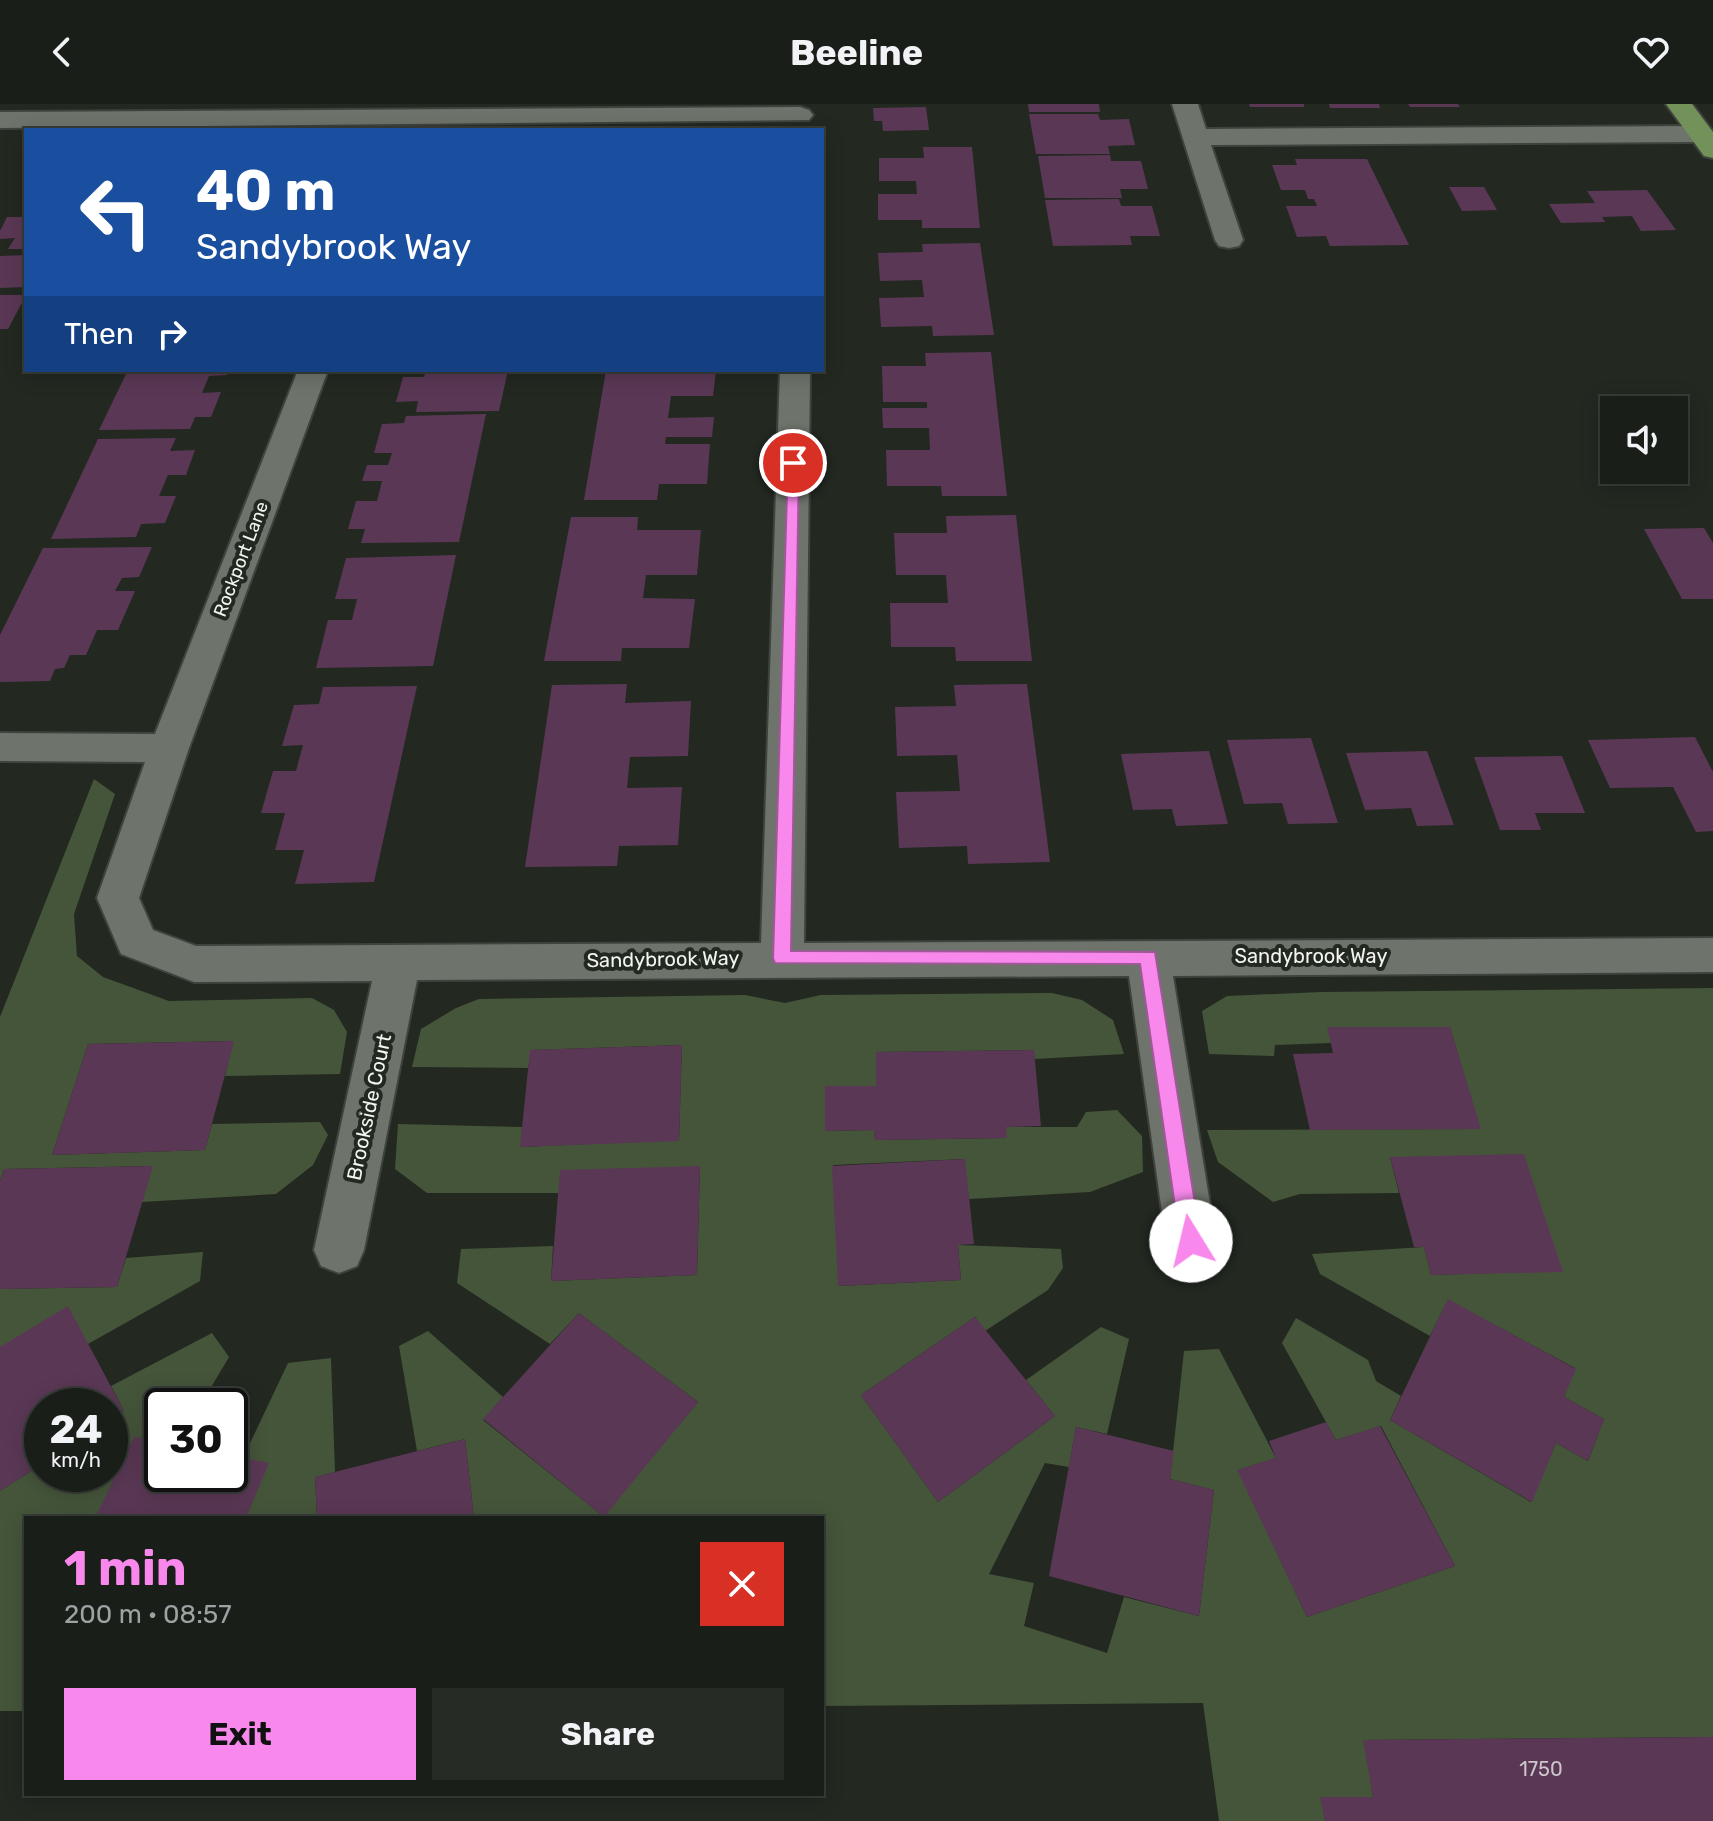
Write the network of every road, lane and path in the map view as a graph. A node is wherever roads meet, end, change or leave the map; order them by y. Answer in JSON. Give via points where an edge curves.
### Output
{"nodes":[{"id":1,"x":1185,"y":104,"type":"edge"},
{"id":2,"x":1679,"y":104,"type":"edge"},
{"id":3,"x":138,"y":111,"type":"edge"},
{"id":4,"x":800,"y":116,"type":"edge"},
{"id":5,"x":2,"y":122,"type":"edge"},
{"id":6,"x":407,"y":124,"type":"edge"},
{"id":7,"x":1195,"y":137,"type":"junction"},
{"id":8,"x":1707,"y":142,"type":"edge"},
{"id":9,"x":1229,"y":240,"type":"dead end"},
{"id":10,"x":312,"y":372,"type":"edge"},
{"id":11,"x":795,"y":372,"type":"edge"},
{"id":12,"x":0,"y":747,"type":"edge"},
{"id":13,"x":169,"y":748,"type":"junction"},
{"id":14,"x":1713,"y":955,"type":"edge"},
{"id":15,"x":1148,"y":957,"type":"junction"},
{"id":16,"x":782,"y":958,"type":"junction"},
{"id":17,"x":398,"y":963,"type":"junction"},
{"id":18,"x":1191,"y":1241,"type":"dead end"},
{"id":19,"x":339,"y":1250,"type":"dead end"}],
"edges":[{"from":1,"to":7,"type":"street"},
{"from":2,"to":8,"type":"main road"},
{"from":3,"to":5,"type":"street"},
{"from":3,"to":6,"type":"street"},
{"from":4,"to":6,"type":"street"},
{"from":7,"to":8,"type":"street"},
{"from":7,"to":9,"type":"street"},
{"from":10,"to":13,"type":"street","name":"Rockport Lane"},
{"from":11,"to":16,"type":"street"},
{"from":12,"to":13,"type":"street"},
{"from":13,"to":17,"type":"street","name":"Sandybrook Way","via":[[118,898],[136,942],[194,964]]},
{"from":14,"to":15,"type":"street","name":"Sandybrook Way"},
{"from":15,"to":16,"type":"street","name":"Sandybrook Way"},
{"from":15,"to":18,"type":"street"},
{"from":16,"to":17,"type":"street","name":"Sandybrook Way"},
{"from":17,"to":19,"type":"street","name":"Brookside Court"}]}
